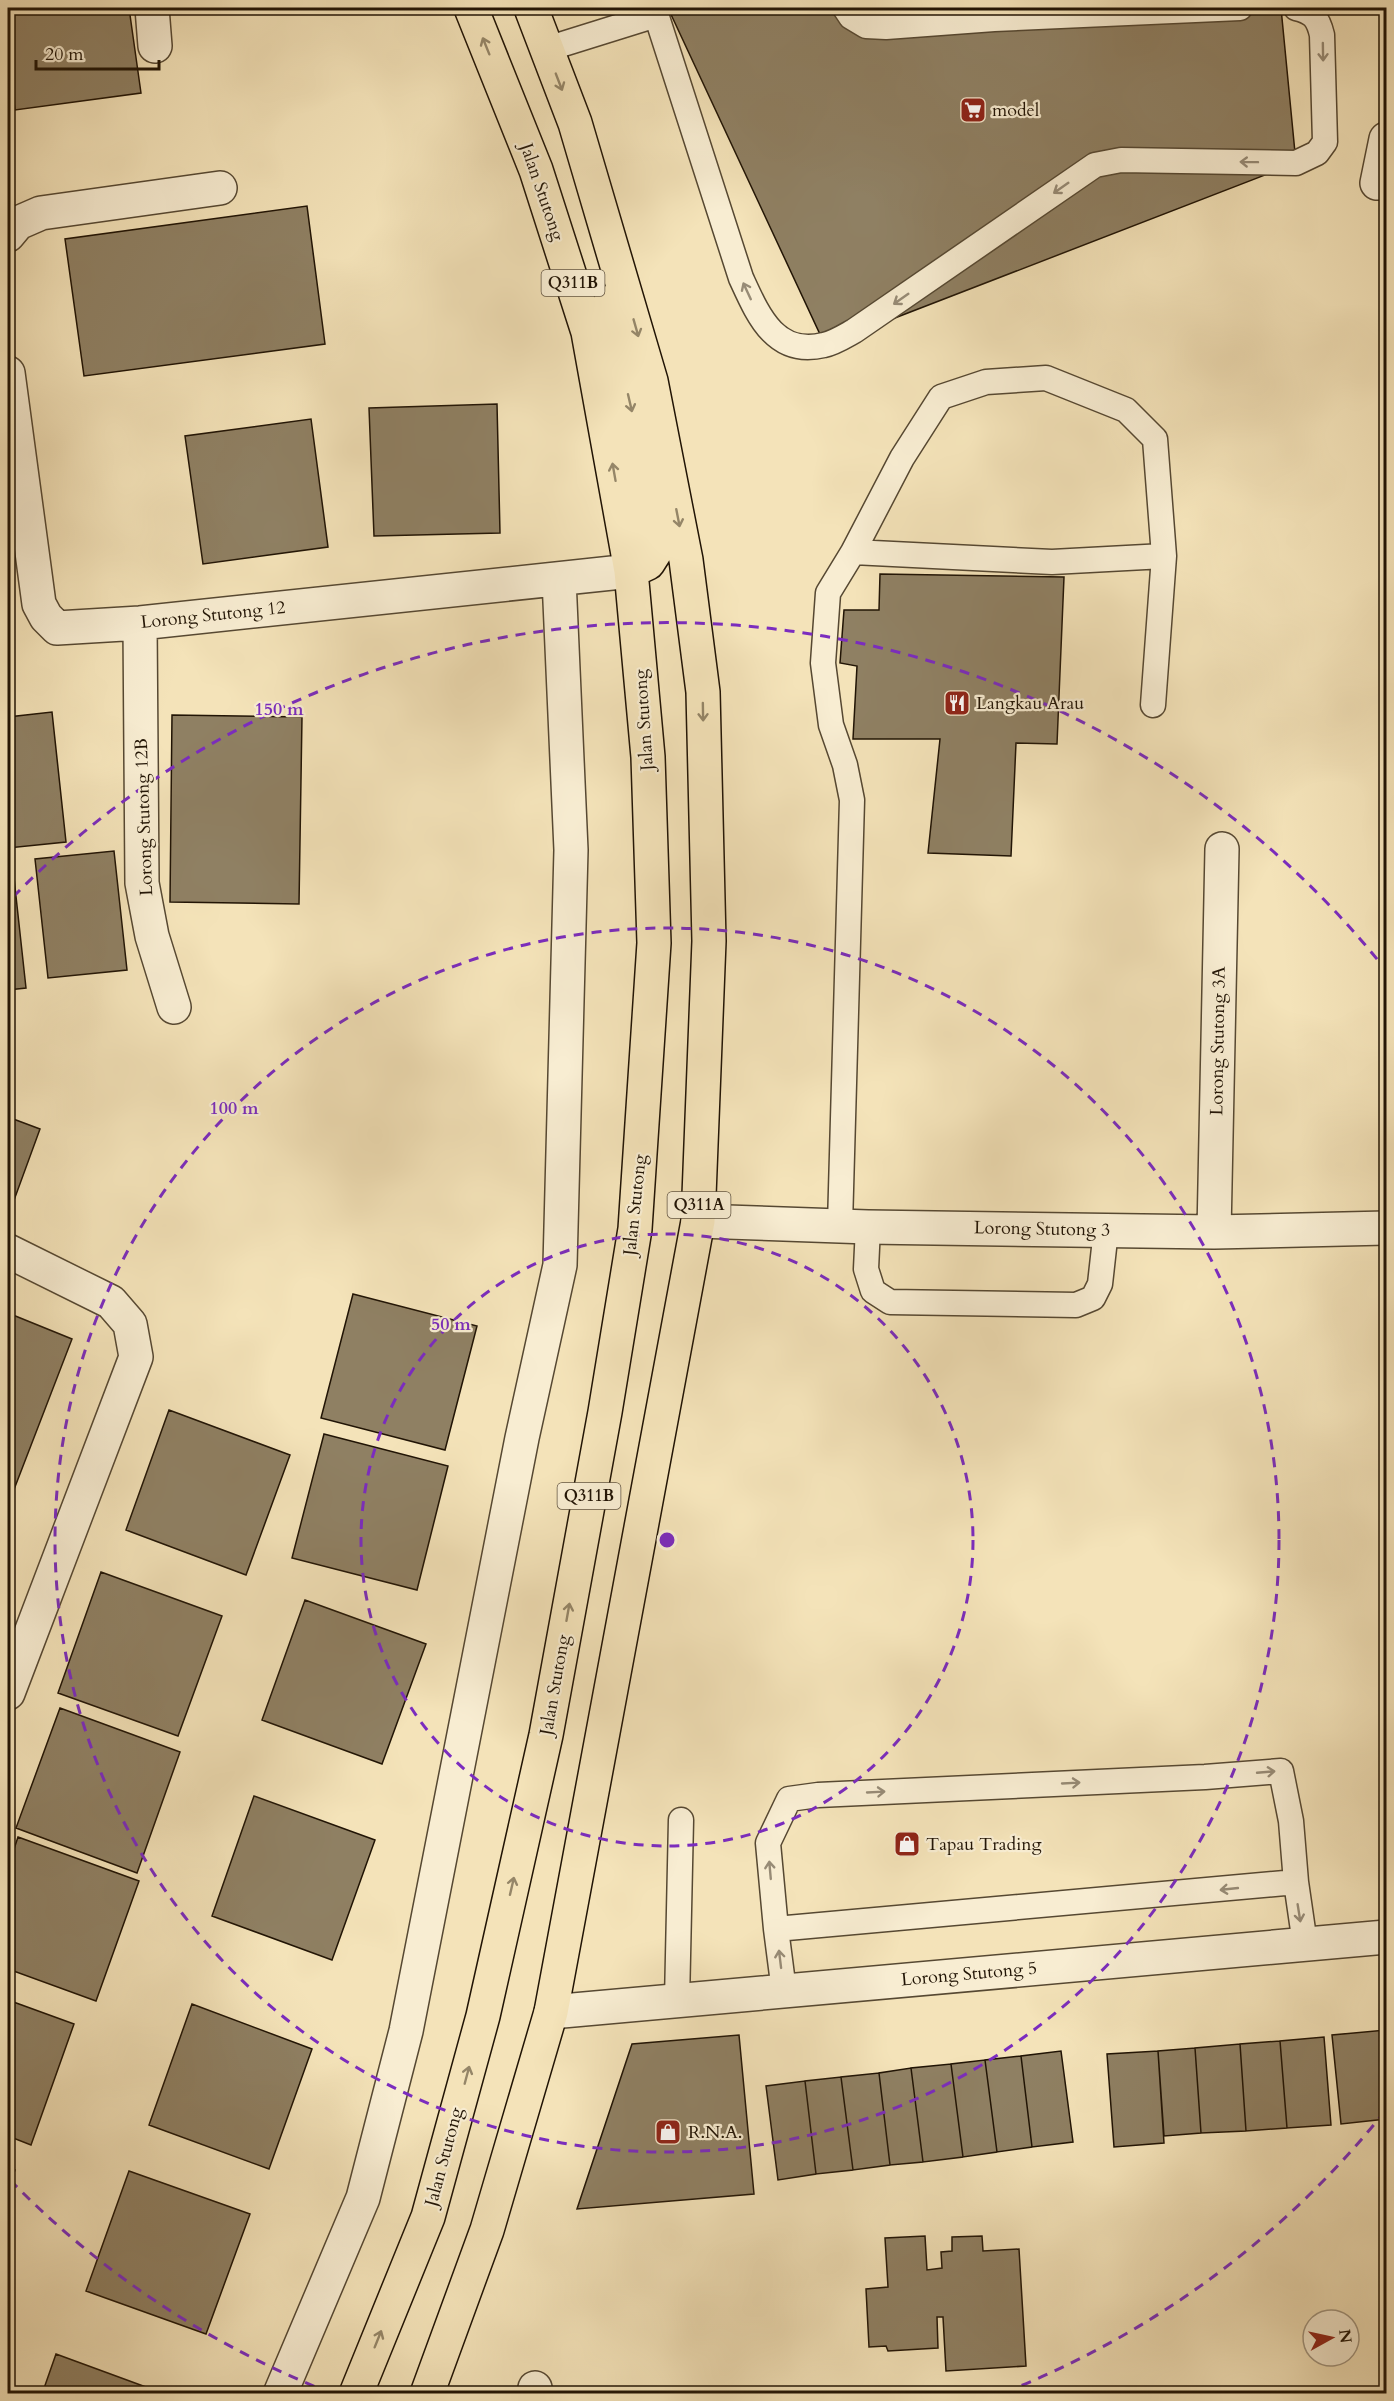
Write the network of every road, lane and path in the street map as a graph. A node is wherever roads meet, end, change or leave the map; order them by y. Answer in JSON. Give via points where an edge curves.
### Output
{"nodes":[{"id":1,"x":152,"y":8,"type":"edge"},
{"id":2,"x":471,"y":8,"type":"edge"},
{"id":3,"x":531,"y":8,"type":"edge"},
{"id":4,"x":845,"y":8,"type":"edge"},
{"id":5,"x":1240,"y":8,"type":"edge"},
{"id":6,"x":1296,"y":8,"type":"edge"},
{"id":7,"x":655,"y":11,"type":"edge"},
{"id":8,"x":155,"y":46,"type":"dead end"},
{"id":9,"x":547,"y":49,"type":"junction"},
{"id":10,"x":1386,"y":139,"type":"edge"},
{"id":11,"x":1377,"y":183,"type":"dead end"},
{"id":12,"x":220,"y":188,"type":"dead end"},
{"id":13,"x":8,"y":235,"type":"edge"},
{"id":14,"x":617,"y":263,"type":"junction"},
{"id":15,"x":8,"y":373,"type":"edge"},
{"id":16,"x":853,"y":552,"type":"junction"},
{"id":17,"x":1164,"y":556,"type":"junction"},
{"id":18,"x":631,"y":571,"type":"junction"},
{"id":19,"x":559,"y":579,"type":"junction"},
{"id":20,"x":140,"y":623,"type":"junction"},
{"id":21,"x":1153,"y":705,"type":"dead end"},
{"id":22,"x":1222,"y":849,"type":"dead end"},
{"id":23,"x":174,"y":1007,"type":"dead end"},
{"id":24,"x":698,"y":1221,"type":"junction"},
{"id":25,"x":854,"y":1226,"type":"junction"},
{"id":26,"x":1386,"y":1228,"type":"edge"},
{"id":27,"x":1106,"y":1230,"type":"junction"},
{"id":28,"x":1214,"y":1232,"type":"junction"},
{"id":29,"x":8,"y":1251,"type":"edge"},
{"id":30,"x":8,"y":1693,"type":"edge"},
{"id":31,"x":681,"y":1820,"type":"dead end"},
{"id":32,"x":1296,"y":1882,"type":"junction"},
{"id":33,"x":776,"y":1929,"type":"junction"},
{"id":34,"x":1386,"y":1937,"type":"edge"},
{"id":35,"x":1305,"y":1944,"type":"junction"},
{"id":36,"x":784,"y":1990,"type":"junction"},
{"id":37,"x":676,"y":2001,"type":"junction"},
{"id":38,"x":551,"y":2012,"type":"junction"},
{"id":39,"x":280,"y":2394,"type":"edge"},
{"id":40,"x":356,"y":2394,"type":"edge"},
{"id":41,"x":427,"y":2394,"type":"edge"}],
"edges":[{"from":1,"to":8,"type":"street"},
{"from":18,"to":2,"type":"main road","name":"Jalan Stutong","number":"Q311B","one_way":true,"via":[[588,332],[536,170]]},
{"from":3,"to":9,"type":"main road","number":"Q311A"},
{"from":4,"to":5,"type":"lane","via":[[866,26],[886,27]]},
{"from":6,"to":7,"type":"lane","one_way":true,"via":[[1309,11],[1319,20],[1322,35],[1325,142],[1317,153],[1296,163],[1120,160],[1095,165],[854,331],[825,345],[798,347],[777,337],[760,319],[741,278]]},
{"from":7,"to":9,"type":"lane"},
{"from":9,"to":14,"type":"main road","number":"Q311A","one_way":true,"via":[[575,123]]},
{"from":10,"to":11,"type":"street"},
{"from":12,"to":13,"type":"street","via":[[41,213],[18,223]]},
{"from":14,"to":18,"type":"main road","one_way":true,"via":[[608,310],[634,417],[655,552],[648,563]]},
{"from":14,"to":24,"type":"main road","number":"Q311A","one_way":true,"via":[[653,392],[686,560],[703,692],[709,941]]},
{"from":15,"to":20,"type":"street","name":"Lorong Stutong 12","via":[[39,604],[57,628]]},
{"from":16,"to":17,"type":"lane","via":[[1052,562]]},
{"from":16,"to":17,"type":"lane","via":[[902,458],[941,397],[986,382],[1046,378],[1126,410],[1155,439]]},
{"from":16,"to":25,"type":"lane","via":[[828,592],[823,663],[831,725],[852,800]]},
{"from":17,"to":21,"type":"lane"},
{"from":18,"to":19,"type":"street","name":"Lorong Stutong 12"},
{"from":40,"to":18,"type":"main road","name":"Jalan Stutong","number":"Q311B","one_way":true,"via":[[428,2217],[483,2016],[546,1735],[635,1229],[654,943],[648,757]]},
{"from":19,"to":20,"type":"street","name":"Lorong Stutong 12"},
{"from":19,"to":39,"type":"street","via":[[572,850],[560,1265],[522,1438],[406,2031],[363,2198]]},
{"from":20,"to":23,"type":"street","name":"Lorong Stutong 12B","via":[[142,883],[152,936]]},
{"from":22,"to":28,"type":"street","name":"Lorong Stutong 3A"},
{"from":24,"to":25,"type":"street","name":"Lorong Stutong 3"},
{"from":24,"to":38,"type":"main road","number":"Q311A"},
{"from":25,"to":27,"type":"street","name":"Lorong Stutong 3"},
{"from":25,"to":27,"type":"lane","via":[[873,1291],[890,1302],[1076,1305],[1093,1298],[1100,1284]]},
{"from":26,"to":28,"type":"street","name":"Lorong Stutong 3"},
{"from":27,"to":28,"type":"street","name":"Lorong Stutong 3"},
{"from":29,"to":30,"type":"street","via":[[111,1302],[130,1324],[136,1357]]},
{"from":31,"to":37,"type":"lane"},
{"from":32,"to":33,"type":"lane","one_way":true},
{"from":33,"to":32,"type":"lane","one_way":true,"via":[[768,1843],[789,1799],[818,1795],[1281,1771],[1291,1821]]},
{"from":32,"to":35,"type":"lane","one_way":true},
{"from":36,"to":33,"type":"lane","one_way":true},
{"from":34,"to":35,"type":"street","name":"Lorong Stutong 5"},
{"from":35,"to":36,"type":"street","name":"Lorong Stutong 5"},
{"from":36,"to":37,"type":"street","name":"Lorong Stutong 5"},
{"from":37,"to":38,"type":"street","name":"Lorong Stutong 5"},
{"from":38,"to":41,"type":"main road","number":"Q311A","via":[[487,2230]]}]}
